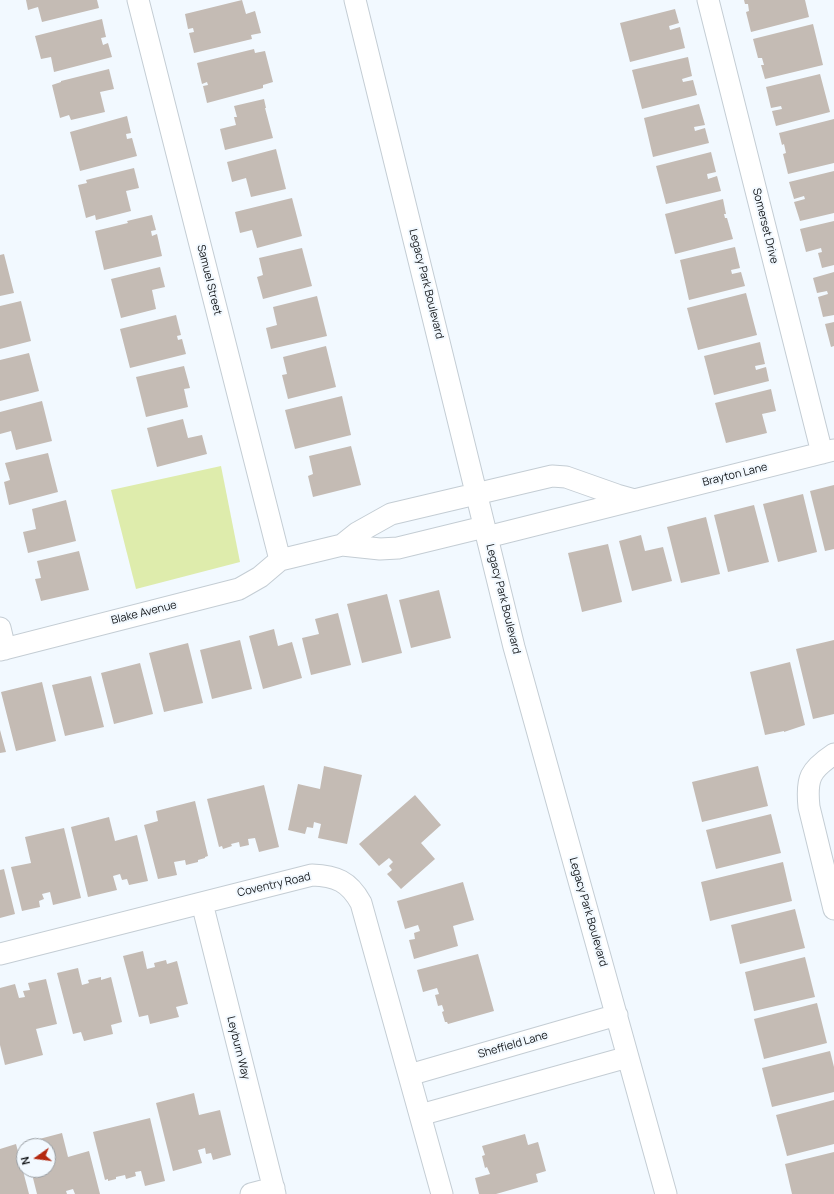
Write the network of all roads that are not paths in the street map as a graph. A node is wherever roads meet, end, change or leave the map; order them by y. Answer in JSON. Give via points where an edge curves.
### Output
{"nodes":[{"id":1,"x":138,"y":0,"type":"edge"},
{"id":2,"x":355,"y":0,"type":"edge"},
{"id":3,"x":708,"y":0,"type":"edge"},
{"id":4,"x":828,"y":451,"type":"edge"},
{"id":5,"x":477,"y":493,"type":"junction"},
{"id":6,"x":636,"y":500,"type":"junction"},
{"id":7,"x":486,"y":532,"type":"junction"},
{"id":8,"x":342,"y":545,"type":"junction"},
{"id":9,"x":280,"y":560,"type":"junction"},
{"id":10,"x":0,"y":628,"type":"edge"},
{"id":11,"x":3,"y":650,"type":"edge"},
{"id":12,"x":834,"y":754,"type":"edge"},
{"id":13,"x":202,"y":903,"type":"junction"},
{"id":14,"x":834,"y":909,"type":"edge"},
{"id":15,"x":0,"y":954,"type":"edge"},
{"id":16,"x":617,"y":1015,"type":"junction"},
{"id":17,"x":628,"y":1057,"type":"junction"},
{"id":18,"x":409,"y":1075,"type":"junction"},
{"id":19,"x":420,"y":1114,"type":"junction"},
{"id":20,"x":274,"y":1191,"type":"edge"},
{"id":21,"x":251,"y":1194,"type":"edge"},
{"id":22,"x":442,"y":1194,"type":"edge"},
{"id":23,"x":666,"y":1194,"type":"edge"}],
"edges":[{"from":1,"to":9,"type":"street","name":"Samuel Street"},
{"from":2,"to":5,"type":"street","name":"Legacy Park Boulevard"},
{"from":3,"to":4,"type":"street","name":"Somerset Drive"},
{"from":4,"to":6,"type":"street","name":"Brayton Lane"},
{"from":5,"to":6,"type":"street","name":"Brayton Lane","via":[[552,476],[566,477]]},
{"from":5,"to":7,"type":"street","name":"Legacy Park Boulevard"},
{"from":5,"to":8,"type":"street","name":"Brayton Lane","via":[[391,514]]},
{"from":6,"to":7,"type":"street","name":"Brayton Lane"},
{"from":7,"to":8,"type":"street","name":"Brayton Lane","via":[[398,548]]},
{"from":7,"to":16,"type":"street","name":"Legacy Park Boulevard","via":[[532,713]]},
{"from":8,"to":9,"type":"street"},
{"from":9,"to":11,"type":"street","name":"Blake Avenue","via":[[260,577],[239,589]]},
{"from":10,"to":11,"type":"street"},
{"from":12,"to":14,"type":"street","via":[[820,764],[811,776],[807,790]]},
{"from":13,"to":15,"type":"street","name":"Coventry Road"},
{"from":13,"to":18,"type":"street","name":"Coventry Road","via":[[312,875],[333,877],[350,886],[361,903]]},
{"from":13,"to":20,"type":"street","name":"Leyburn Way"},
{"from":16,"to":17,"type":"street","name":"Legacy Park Boulevard"},
{"from":16,"to":18,"type":"street","name":"Sheffield Lane"},
{"from":17,"to":19,"type":"street"},
{"from":17,"to":23,"type":"street","name":"Legacy Park Boulevard"},
{"from":18,"to":19,"type":"street","name":"Coventry Road"},
{"from":19,"to":22,"type":"street","name":"Coventry Road"},
{"from":20,"to":21,"type":"street"}]}
